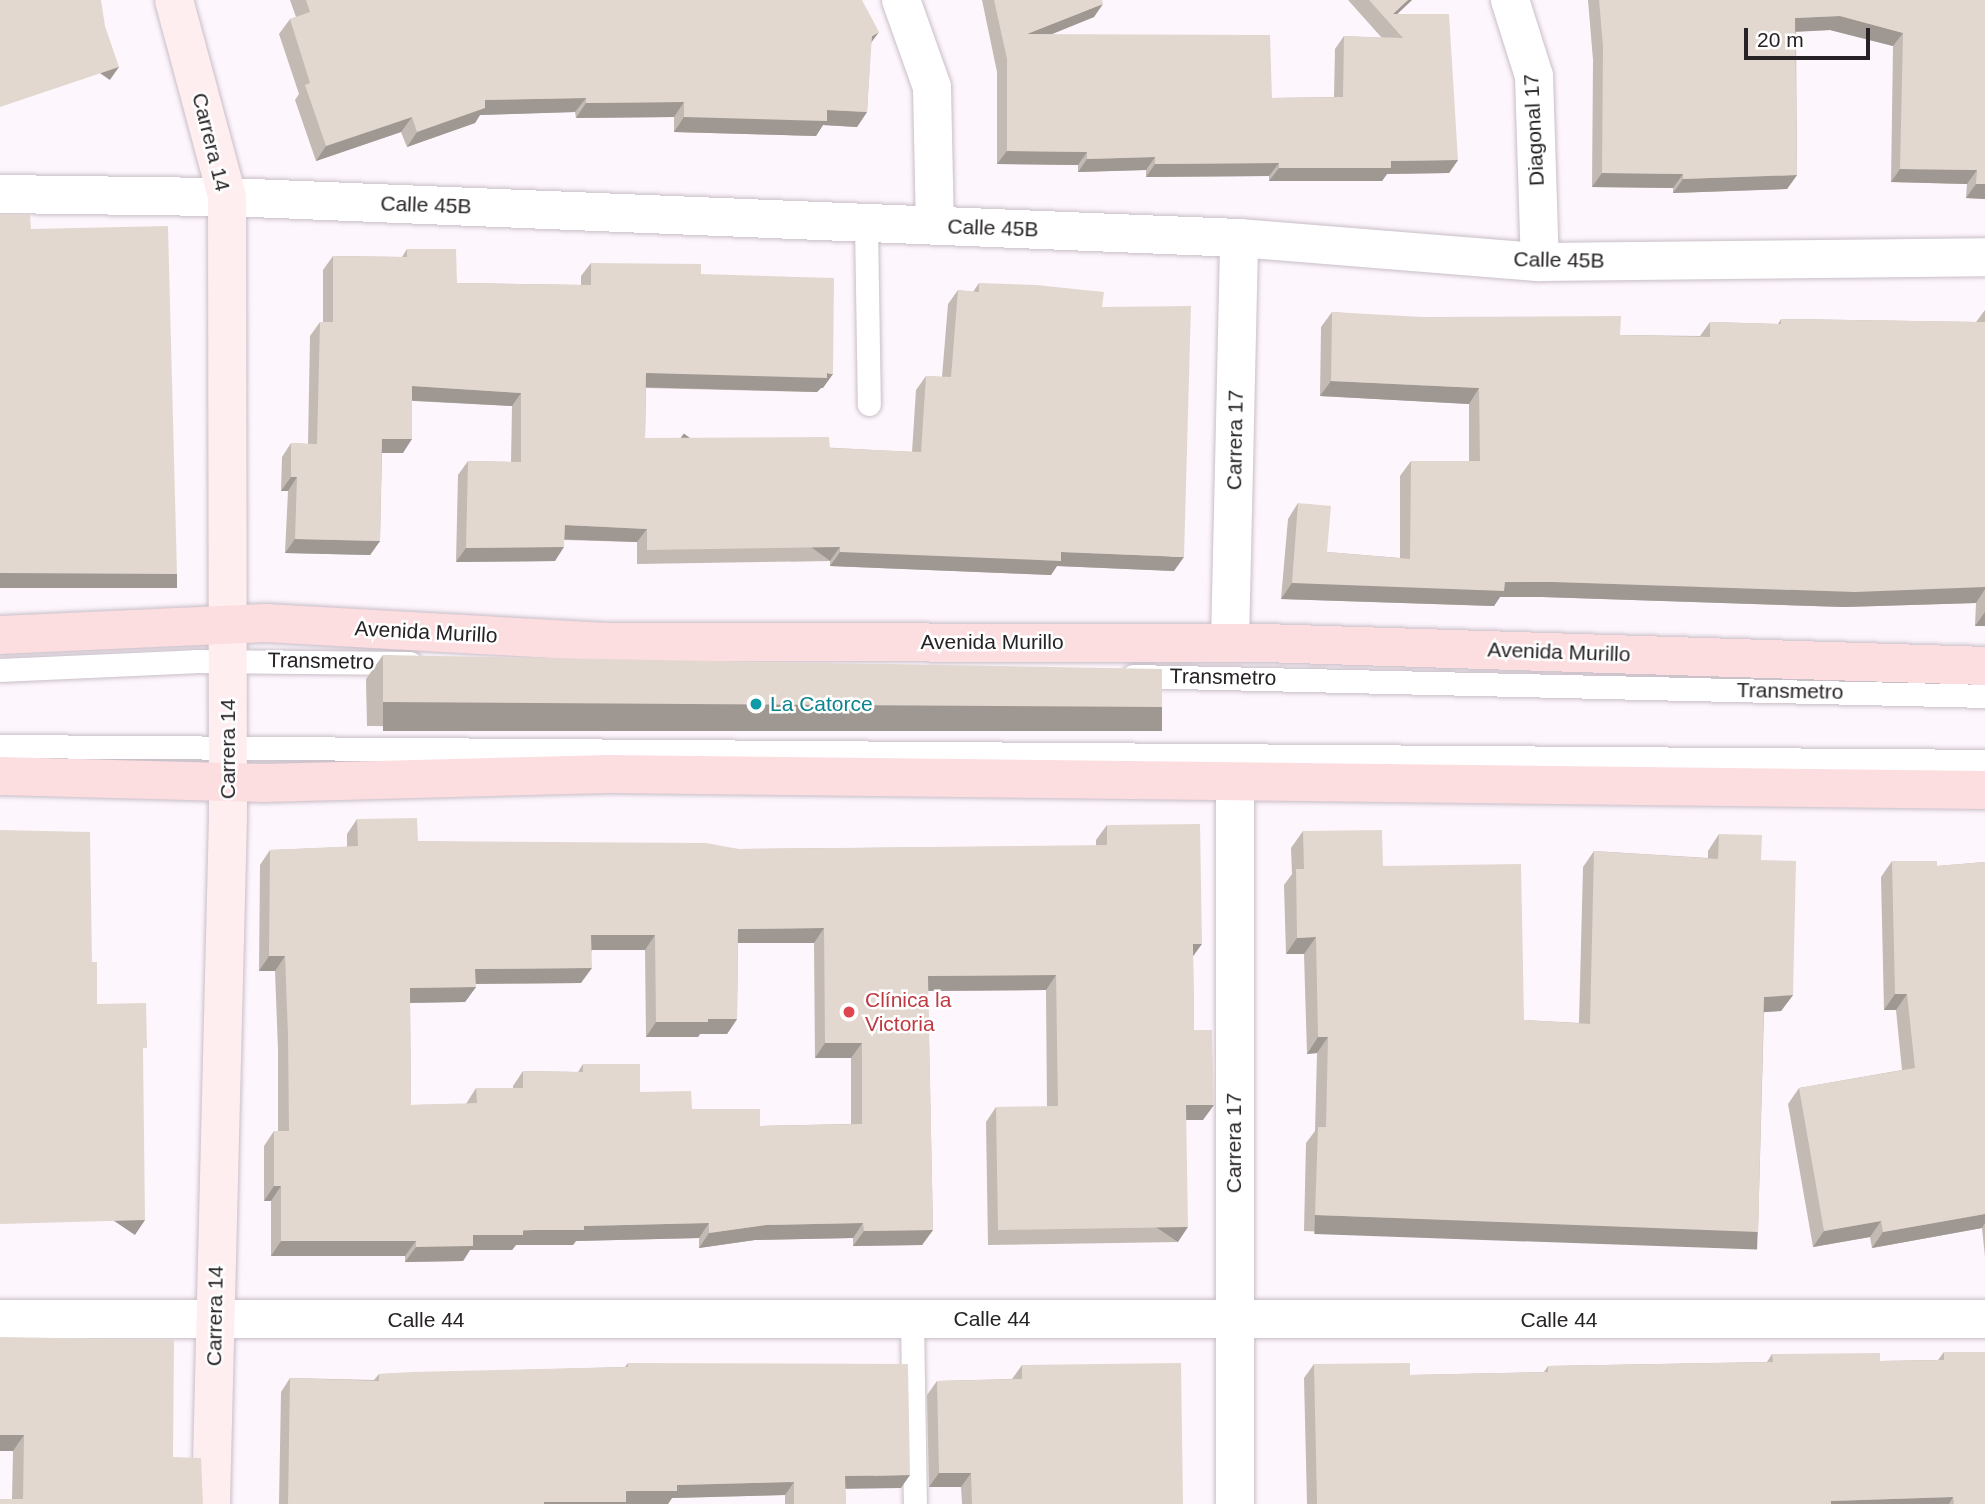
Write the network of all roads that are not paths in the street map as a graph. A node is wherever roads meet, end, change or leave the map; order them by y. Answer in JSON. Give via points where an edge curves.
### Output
{"nodes":[{"id":1,"x":174,"y":0,"type":"edge"},
{"id":2,"x":901,"y":0,"type":"edge"},
{"id":3,"x":1510,"y":0,"type":"edge"},
{"id":4,"x":0,"y":194,"type":"edge"},
{"id":5,"x":226,"y":197,"type":"junction"},
{"id":6,"x":866,"y":223,"type":"junction"},
{"id":7,"x":935,"y":225,"type":"junction"},
{"id":8,"x":1239,"y":238,"type":"junction"},
{"id":9,"x":1985,"y":257,"type":"edge"},
{"id":10,"x":1540,"y":262,"type":"junction"},
{"id":11,"x":869,"y":404,"type":"dead end"},
{"id":12,"x":228,"y":623,"type":"junction"},
{"id":13,"x":0,"y":635,"type":"edge"},
{"id":14,"x":1230,"y":642,"type":"junction"},
{"id":15,"x":228,"y":661,"type":"junction"},
{"id":16,"x":431,"y":663,"type":"edge"},
{"id":17,"x":1985,"y":666,"type":"edge"},
{"id":18,"x":0,"y":670,"type":"edge"},
{"id":19,"x":1109,"y":675,"type":"edge"},
{"id":20,"x":1985,"y":696,"type":"edge"},
{"id":21,"x":0,"y":746,"type":"edge"},
{"id":22,"x":1985,"y":761,"type":"edge"},
{"id":23,"x":227,"y":766,"type":"junction"},
{"id":24,"x":0,"y":776,"type":"edge"},
{"id":25,"x":1235,"y":782,"type":"junction"},
{"id":26,"x":1985,"y":790,"type":"edge"},
{"id":27,"x":0,"y":1319,"type":"edge"},
{"id":28,"x":912,"y":1319,"type":"junction"},
{"id":29,"x":1985,"y":1319,"type":"edge"},
{"id":30,"x":215,"y":1321,"type":"junction"},
{"id":31,"x":1234,"y":1321,"type":"junction"},
{"id":32,"x":211,"y":1504,"type":"edge"},
{"id":33,"x":915,"y":1504,"type":"edge"},
{"id":34,"x":1235,"y":1504,"type":"edge"}],
"edges":[{"from":1,"to":5,"type":"street","name":"Carrera 14"},
{"from":2,"to":7,"type":"street","via":[[932,87]]},
{"from":3,"to":10,"type":"street","name":"Diagonal 17","via":[[1534,76]]},
{"from":4,"to":5,"type":"street","name":"Calle 45B"},
{"from":5,"to":6,"type":"street","name":"Calle 45B"},
{"from":5,"to":12,"type":"street","name":"Carrera 14"},
{"from":6,"to":7,"type":"street","name":"Calle 45B"},
{"from":6,"to":11,"type":"lane"},
{"from":7,"to":8,"type":"street","name":"Calle 45B"},
{"from":8,"to":10,"type":"street","name":"Calle 45B"},
{"from":8,"to":14,"type":"street","name":"Carrera 17"},
{"from":9,"to":10,"type":"street","name":"Calle 45B"},
{"from":12,"to":13,"type":"main road","name":"Avenida Murillo"},
{"from":12,"to":14,"type":"main road","name":"Avenida Murillo","via":[[607,642]]},
{"from":12,"to":15,"type":"street","name":"Carrera 14"},
{"from":14,"to":17,"type":"main road","name":"Avenida Murillo"},
{"from":15,"to":16,"type":"lane","name":"Transmetro"},
{"from":15,"to":18,"type":"lane","name":"Transmetro"},
{"from":15,"to":23,"type":"street","name":"Carrera 14"},
{"from":19,"to":20,"type":"lane","name":"Transmetro"},
{"from":21,"to":23,"type":"lane"},
{"from":22,"to":23,"type":"lane","via":[[873,751]]},
{"from":23,"to":24,"type":"main road"},
{"from":23,"to":25,"type":"main road"},
{"from":23,"to":30,"type":"street","name":"Carrera 14"},
{"from":25,"to":26,"type":"main road"},
{"from":25,"to":31,"type":"street","name":"Carrera 17"},
{"from":27,"to":30,"type":"street","name":"Calle 44"},
{"from":28,"to":30,"type":"street","name":"Calle 44"},
{"from":28,"to":31,"type":"street","name":"Calle 44"},
{"from":28,"to":33,"type":"lane"},
{"from":29,"to":31,"type":"street","name":"Calle 44"},
{"from":30,"to":32,"type":"street","name":"Carrera 14"},
{"from":31,"to":34,"type":"street","name":"Carrera 17"}]}
